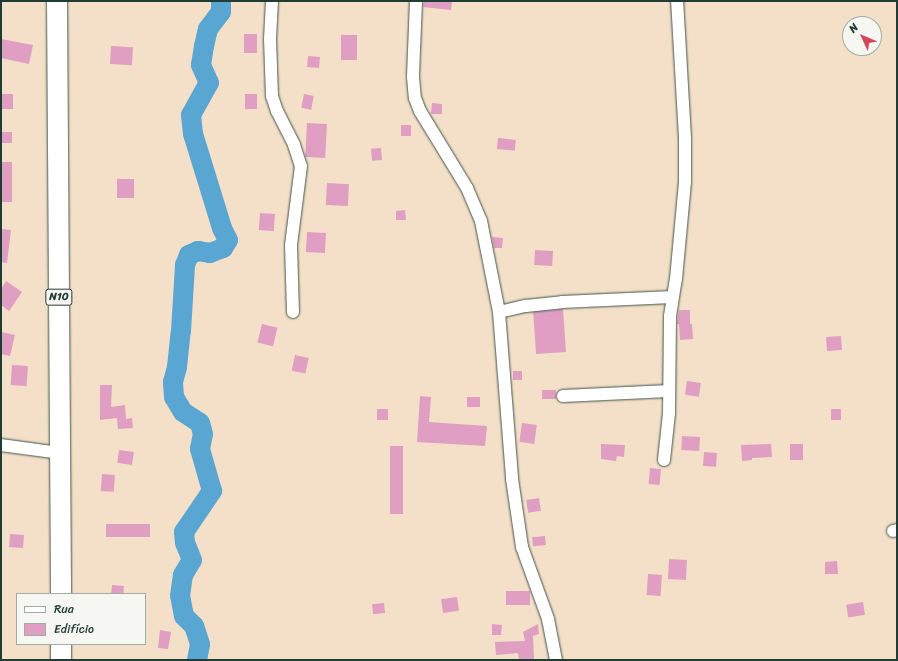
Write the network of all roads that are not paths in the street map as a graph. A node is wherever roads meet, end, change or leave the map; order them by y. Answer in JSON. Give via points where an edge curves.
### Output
{"nodes":[{"id":1,"x":57,"y":1,"type":"edge"},
{"id":2,"x":272,"y":1,"type":"edge"},
{"id":3,"x":416,"y":1,"type":"edge"},
{"id":4,"x":677,"y":1,"type":"edge"},
{"id":5,"x":673,"y":297,"type":"junction"},
{"id":6,"x":293,"y":312,"type":"dead end"},
{"id":7,"x":499,"y":312,"type":"junction"},
{"id":8,"x":668,"y":391,"type":"junction"},
{"id":9,"x":563,"y":396,"type":"dead end"},
{"id":10,"x":1,"y":445,"type":"edge"},
{"id":11,"x":60,"y":453,"type":"junction"},
{"id":12,"x":664,"y":460,"type":"dead end"},
{"id":13,"x":61,"y":593,"type":"edge"},
{"id":14,"x":61,"y":645,"type":"edge"},
{"id":15,"x":61,"y":660,"type":"edge"},
{"id":16,"x":556,"y":660,"type":"edge"}],
"edges":[{"from":1,"to":11,"type":"main road","number":"N10"},
{"from":2,"to":6,"type":"street","via":[[272,96],[301,166],[291,245]]},
{"from":3,"to":7,"type":"street","via":[[413,77],[416,98],[420,111],[467,188],[476,209]]},
{"from":4,"to":5,"type":"street","via":[[685,182]]},
{"from":5,"to":7,"type":"street","via":[[562,302]]},
{"from":5,"to":8,"type":"street"},
{"from":7,"to":16,"type":"street","via":[[512,479],[522,547],[548,618]]},
{"from":8,"to":9,"type":"street"},
{"from":8,"to":12,"type":"street","via":[[669,412]]},
{"from":10,"to":11,"type":"street"},
{"from":11,"to":13,"type":"main road","number":"N10"},
{"from":14,"to":15,"type":"main road"}]}
